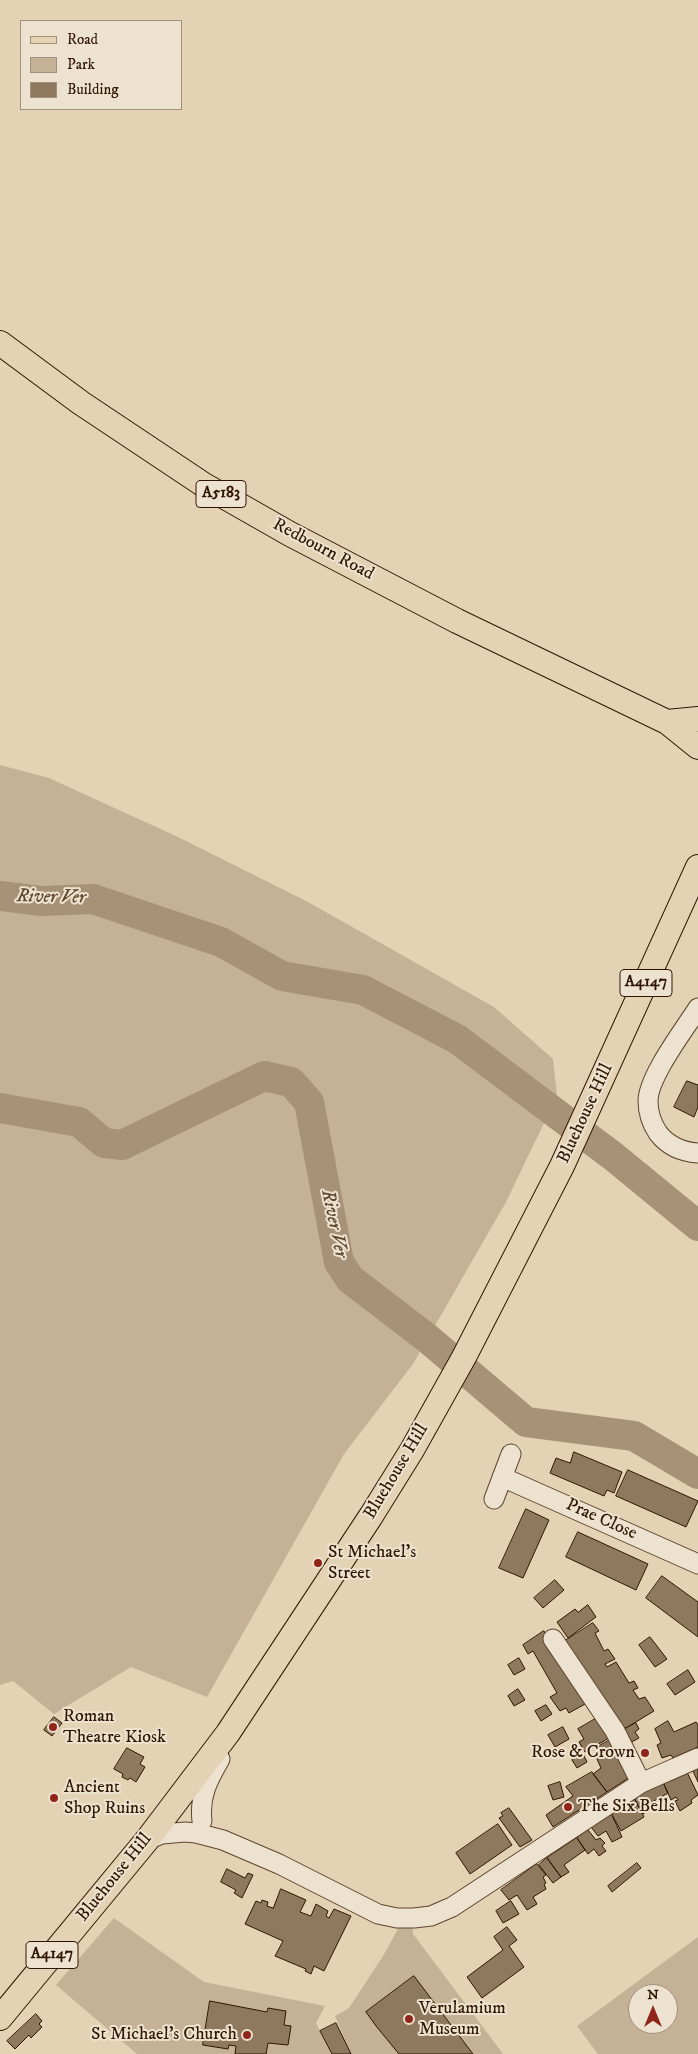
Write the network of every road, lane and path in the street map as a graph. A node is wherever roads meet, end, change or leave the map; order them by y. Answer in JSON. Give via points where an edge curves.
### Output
{"nodes":[{"id":1,"x":0,"y":342,"type":"edge"},
{"id":2,"x":698,"y":720,"type":"edge"},
{"id":3,"x":667,"y":722,"type":"junction"},
{"id":4,"x":698,"y":747,"type":"edge"},
{"id":5,"x":698,"y":867,"type":"edge"},
{"id":6,"x":698,"y":1008,"type":"edge"},
{"id":7,"x":698,"y":1153,"type":"edge"},
{"id":8,"x":511,"y":1454,"type":"dead end"},
{"id":9,"x":502,"y":1477,"type":"junction"},
{"id":10,"x":494,"y":1499,"type":"dead end"},
{"id":11,"x":698,"y":1564,"type":"edge"},
{"id":12,"x":553,"y":1639,"type":"dead end"},
{"id":13,"x":228,"y":1733,"type":"junction"},
{"id":14,"x":698,"y":1758,"type":"edge"},
{"id":15,"x":641,"y":1783,"type":"junction"},
{"id":16,"x":174,"y":1802,"type":"junction"},
{"id":17,"x":202,"y":1820,"type":"junction"},
{"id":18,"x":147,"y":1840,"type":"junction"},
{"id":19,"x":223,"y":1840,"type":"junction"},
{"id":20,"x":0,"y":2018,"type":"edge"}],
"edges":[{"from":1,"to":3,"type":"main road","name":"Redbourn Road","number":"A5183","via":[[90,409],[204,485],[457,620]]},
{"from":2,"to":3,"type":"main road","name":"Redbourn Road","number":"A5183"},
{"from":3,"to":4,"type":"main road","name":"Redbourn Road","number":"A5183"},
{"from":5,"to":13,"type":"main road","name":"Bluehouse Hill","number":"A4147","via":[[594,1099],[460,1366],[376,1508]]},
{"from":6,"to":7,"type":"street","via":[[658,1071],[648,1100],[653,1126],[661,1138],[671,1146]]},
{"from":8,"to":9,"type":"street"},
{"from":9,"to":10,"type":"street"},
{"from":9,"to":11,"type":"street","name":"Prae Close"},
{"from":12,"to":15,"type":"street","via":[[615,1731]]},
{"from":13,"to":16,"type":"main road","name":"Bluehouse Hill","number":"A4147"},
{"from":13,"to":17,"type":"street","via":[[226,1750],[203,1790]]},
{"from":14,"to":15,"type":"street"},
{"from":15,"to":19,"type":"street","via":[[452,1907],[430,1916],[397,1918],[378,1914]]},
{"from":16,"to":17,"type":"street"},
{"from":16,"to":18,"type":"main road","name":"Bluehouse Hill","number":"A4147"},
{"from":17,"to":19,"type":"street"},
{"from":18,"to":19,"type":"street","via":[[162,1834],[185,1832]]},
{"from":18,"to":20,"type":"main road","name":"Bluehouse Hill","number":"A4147"}]}
